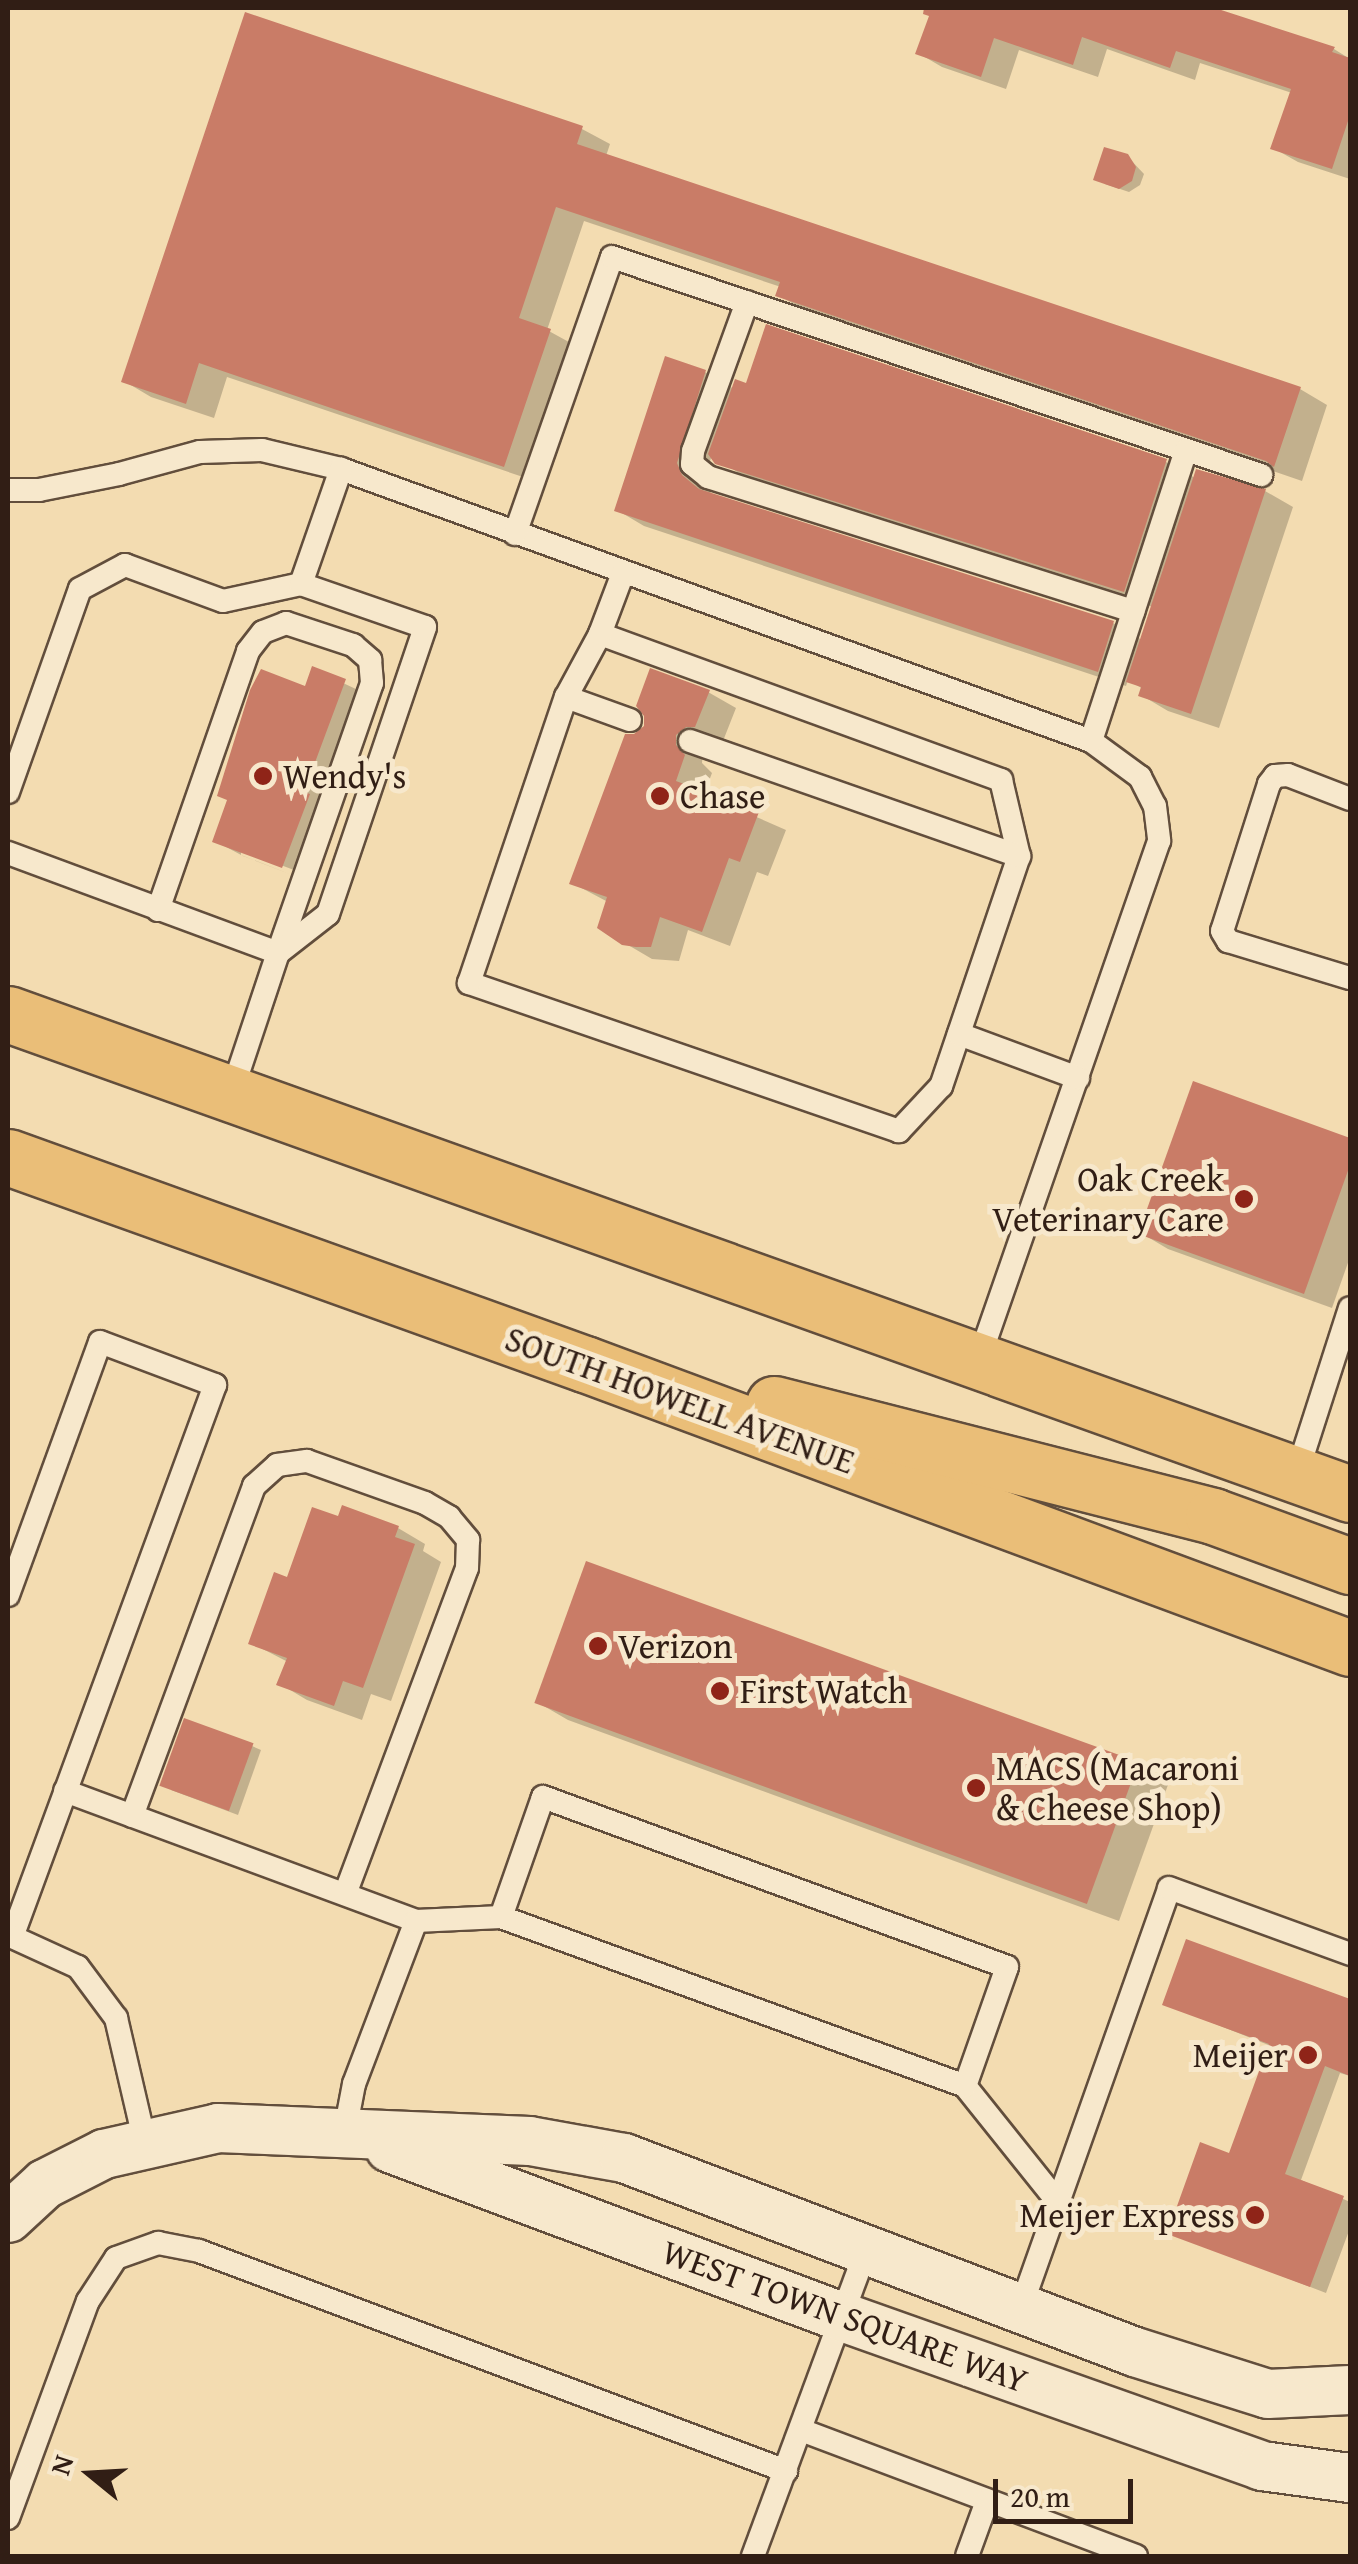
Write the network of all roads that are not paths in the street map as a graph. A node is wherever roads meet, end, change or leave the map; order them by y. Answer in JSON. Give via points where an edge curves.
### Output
{"nodes":[{"id":1,"x":746,"y":302,"type":"junction"},
{"id":2,"x":1186,"y":450,"type":"junction"},
{"id":3,"x":341,"y":469,"type":"junction"},
{"id":4,"x":1260,"y":475,"type":"dead end"},
{"id":5,"x":8,"y":490,"type":"edge"},
{"id":6,"x":515,"y":534,"type":"junction"},
{"id":7,"x":623,"y":573,"type":"junction"},
{"id":8,"x":301,"y":584,"type":"junction"},
{"id":9,"x":1134,"y":611,"type":"junction"},
{"id":10,"x":600,"y":634,"type":"junction"},
{"id":11,"x":566,"y":697,"type":"junction"},
{"id":12,"x":630,"y":720,"type":"dead end"},
{"id":13,"x":690,"y":741,"type":"dead end"},
{"id":14,"x":1091,"y":741,"type":"junction"},
{"id":15,"x":8,"y":792,"type":"edge"},
{"id":16,"x":1350,"y":799,"type":"edge"},
{"id":17,"x":8,"y":853,"type":"edge"},
{"id":18,"x":1019,"y":856,"type":"junction"},
{"id":19,"x":158,"y":910,"type":"junction"},
{"id":20,"x":278,"y":953,"type":"junction"},
{"id":21,"x":1350,"y":978,"type":"edge"},
{"id":22,"x":8,"y":1014,"type":"edge"},
{"id":23,"x":959,"y":1034,"type":"junction"},
{"id":24,"x":1078,"y":1078,"type":"junction"},
{"id":25,"x":231,"y":1096,"type":"junction"},
{"id":26,"x":8,"y":1157,"type":"edge"},
{"id":27,"x":1350,"y":1308,"type":"edge"},
{"id":28,"x":979,"y":1359,"type":"junction"},
{"id":29,"x":586,"y":1364,"type":"junction"},
{"id":30,"x":1297,"y":1473,"type":"junction"},
{"id":31,"x":1350,"y":1494,"type":"edge"},
{"id":32,"x":1350,"y":1566,"type":"edge"},
{"id":33,"x":8,"y":1595,"type":"edge"},
{"id":34,"x":1350,"y":1648,"type":"edge"},
{"id":35,"x":65,"y":1792,"type":"junction"},
{"id":36,"x":132,"y":1816,"type":"junction"},
{"id":37,"x":345,"y":1894,"type":"junction"},
{"id":38,"x":501,"y":1917,"type":"junction"},
{"id":39,"x":416,"y":1920,"type":"junction"},
{"id":40,"x":10,"y":1936,"type":"edge"},
{"id":41,"x":1350,"y":1954,"type":"edge"},
{"id":42,"x":965,"y":2086,"type":"junction"},
{"id":43,"x":345,"y":2130,"type":"junction"},
{"id":44,"x":145,"y":2143,"type":"junction"},
{"id":45,"x":1058,"y":2202,"type":"junction"},
{"id":46,"x":8,"y":2218,"type":"edge"},
{"id":47,"x":866,"y":2251,"type":"junction"},
{"id":48,"x":1021,"y":2308,"type":"junction"},
{"id":49,"x":842,"y":2317,"type":"junction"},
{"id":50,"x":1350,"y":2390,"type":"edge"},
{"id":51,"x":801,"y":2430,"type":"junction"},
{"id":52,"x":786,"y":2471,"type":"junction"},
{"id":53,"x":1350,"y":2478,"type":"edge"},
{"id":54,"x":987,"y":2500,"type":"junction"},
{"id":55,"x":8,"y":2518,"type":"edge"},
{"id":56,"x":754,"y":2556,"type":"edge"},
{"id":57,"x":967,"y":2556,"type":"edge"},
{"id":58,"x":1136,"y":2556,"type":"edge"}],
"edges":[{"from":1,"to":2,"type":"lane"},
{"from":1,"to":6,"type":"lane","via":[[612,257]]},
{"from":1,"to":9,"type":"lane","via":[[692,464],[708,476]]},
{"from":2,"to":4,"type":"lane"},
{"from":2,"to":9,"type":"lane"},
{"from":3,"to":5,"type":"lane","via":[[262,450],[200,452],[102,478]]},
{"from":3,"to":6,"type":"lane"},
{"from":3,"to":8,"type":"lane"},
{"from":6,"to":7,"type":"lane"},
{"from":7,"to":10,"type":"lane"},
{"from":7,"to":14,"type":"lane"},
{"from":8,"to":15,"type":"lane","via":[[223,600],[125,565],[80,589]]},
{"from":8,"to":20,"type":"lane","via":[[425,628],[328,914]]},
{"from":9,"to":14,"type":"lane"},
{"from":10,"to":11,"type":"lane"},
{"from":10,"to":18,"type":"lane","via":[[1001,780]]},
{"from":11,"to":12,"type":"lane"},
{"from":11,"to":23,"type":"lane","via":[[470,983],[899,1132],[941,1086]]},
{"from":13,"to":18,"type":"lane"},
{"from":14,"to":24,"type":"lane","via":[[1140,777],[1155,806],[1159,841]]},
{"from":16,"to":21,"type":"lane","via":[[1288,774],[1275,776],[1222,931],[1228,940]]},
{"from":17,"to":19,"type":"lane"},
{"from":18,"to":23,"type":"lane"},
{"from":19,"to":20,"type":"lane"},
{"from":19,"to":20,"type":"lane","via":[[248,652],[263,632],[286,623],[353,645],[370,660],[372,683]]},
{"from":20,"to":25,"type":"lane"},
{"from":22,"to":25,"type":"main road"},
{"from":23,"to":24,"type":"lane"},
{"from":24,"to":28,"type":"lane"},
{"from":25,"to":28,"type":"main road"},
{"from":26,"to":29,"type":"main road","name":"SOUTH HOWELL AVENUE"},
{"from":27,"to":30,"type":"lane"},
{"from":28,"to":30,"type":"main road"},
{"from":29,"to":32,"type":"main road","via":[[838,1418],[1176,1506]]},
{"from":29,"to":34,"type":"main road","name":"SOUTH HOWELL AVENUE"},
{"from":30,"to":31,"type":"main road"},
{"from":33,"to":35,"type":"lane","via":[[100,1342],[215,1385]]},
{"from":35,"to":36,"type":"lane"},
{"from":35,"to":40,"type":"lane"},
{"from":36,"to":37,"type":"lane"},
{"from":36,"to":37,"type":"lane","via":[[254,1486],[278,1465],[307,1461],[425,1503],[449,1517],[468,1540],[468,1568]]},
{"from":37,"to":39,"type":"lane"},
{"from":38,"to":39,"type":"lane"},
{"from":38,"to":42,"type":"lane"},
{"from":38,"to":42,"type":"lane","via":[[544,1797],[1007,1967]]},
{"from":39,"to":43,"type":"lane","via":[[354,2084]]},
{"from":40,"to":44,"type":"lane","via":[[78,1967],[116,2018]]},
{"from":41,"to":45,"type":"lane","via":[[1169,1888]]},
{"from":42,"to":45,"type":"lane"},
{"from":43,"to":44,"type":"street","name":"WEST TOWN SQUARE WAY","via":[[218,2128]]},
{"from":43,"to":47,"type":"street","name":"WEST TOWN SQUARE WAY","via":[[530,2141],[624,2158]]},
{"from":43,"to":49,"type":"street","name":"WEST TOWN SQUARE WAY"},
{"from":44,"to":46,"type":"street","name":"WEST TOWN SQUARE WAY","via":[[104,2154],[45,2184]]},
{"from":45,"to":48,"type":"lane"},
{"from":47,"to":48,"type":"street","name":"WEST TOWN SQUARE WAY"},
{"from":47,"to":49,"type":"lane"},
{"from":48,"to":50,"type":"street","name":"WEST TOWN SQUARE WAY","via":[[1268,2394]]},
{"from":49,"to":51,"type":"lane"},
{"from":49,"to":53,"type":"street","name":"WEST TOWN SQUARE WAY","via":[[1262,2466]]},
{"from":51,"to":52,"type":"lane"},
{"from":51,"to":54,"type":"lane"},
{"from":52,"to":55,"type":"lane","via":[[199,2250],[158,2243],[116,2258],[88,2301]]},
{"from":52,"to":56,"type":"lane"},
{"from":54,"to":57,"type":"lane"},
{"from":54,"to":58,"type":"lane"}]}
